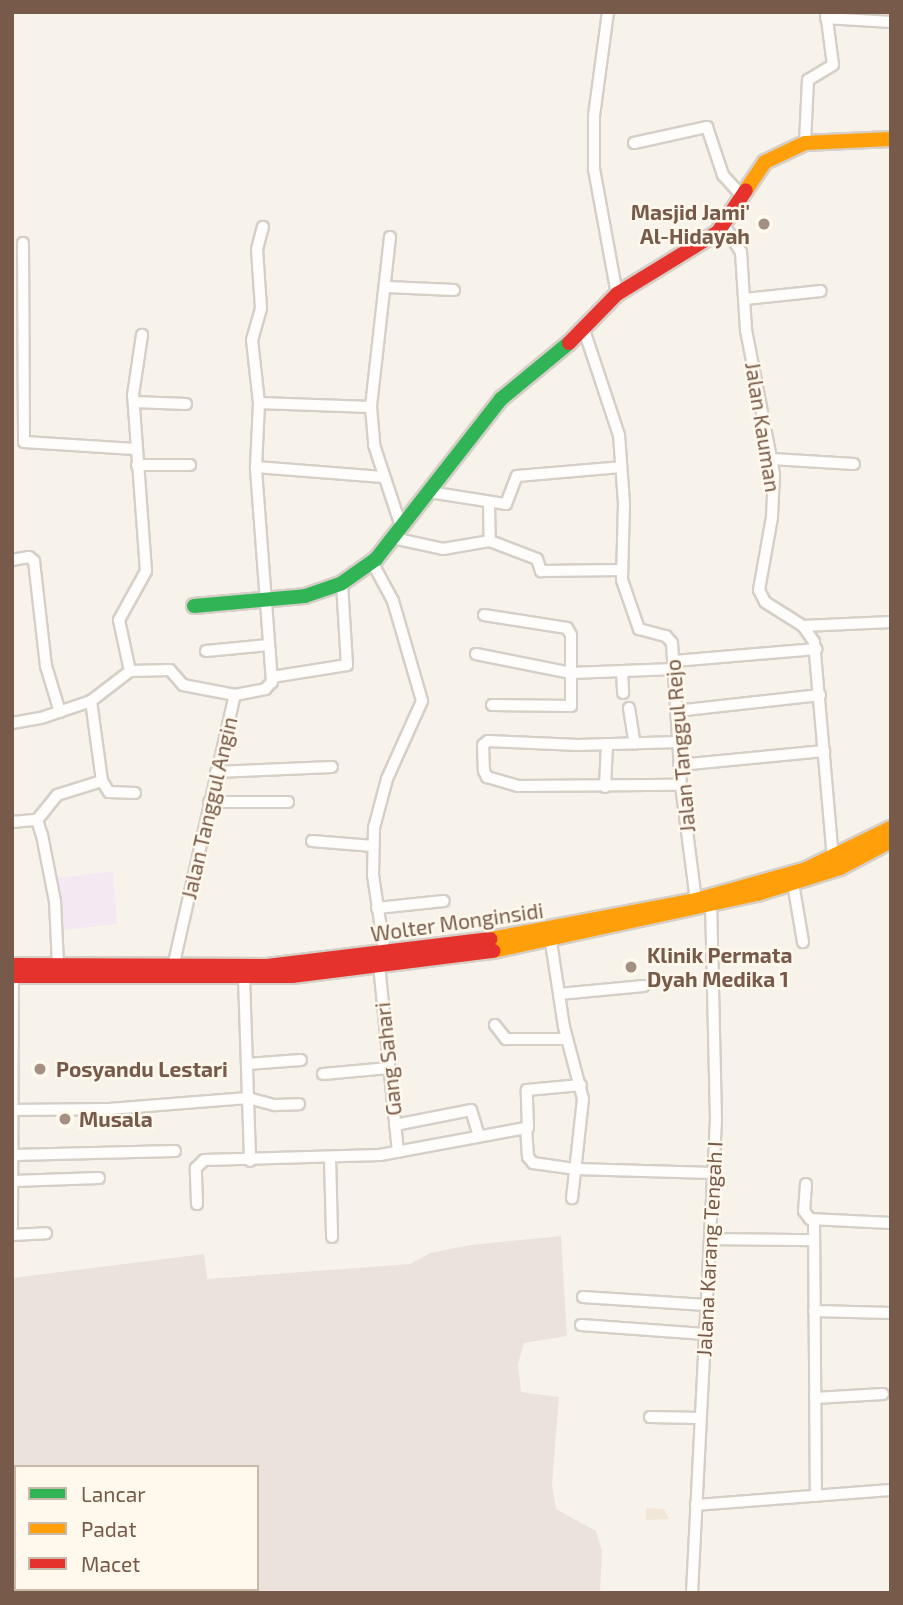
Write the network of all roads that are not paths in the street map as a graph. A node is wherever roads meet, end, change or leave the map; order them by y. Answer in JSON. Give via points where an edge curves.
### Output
{"nodes":[{"id":1,"x":608,"y":12,"type":"edge"},
{"id":2,"x":825,"y":15,"type":"edge"},
{"id":3,"x":869,"y":16,"type":"edge"},
{"id":4,"x":891,"y":22,"type":"edge"},
{"id":5,"x":891,"y":139,"type":"edge"},
{"id":6,"x":634,"y":143,"type":"dead end"},
{"id":7,"x":805,"y":143,"type":"junction"},
{"id":8,"x":741,"y":195,"type":"junction"},
{"id":9,"x":724,"y":225,"type":"junction"},
{"id":10,"x":263,"y":227,"type":"dead end"},
{"id":11,"x":390,"y":237,"type":"dead end"},
{"id":12,"x":23,"y":243,"type":"dead end"},
{"id":13,"x":387,"y":288,"type":"junction"},
{"id":14,"x":454,"y":290,"type":"dead end"},
{"id":15,"x":821,"y":291,"type":"dead end"},
{"id":16,"x":617,"y":294,"type":"junction"},
{"id":17,"x":745,"y":299,"type":"junction"},
{"id":18,"x":584,"y":330,"type":"junction"},
{"id":19,"x":142,"y":335,"type":"dead end"},
{"id":20,"x":12,"y":386,"type":"edge"},
{"id":21,"x":25,"y":386,"type":"junction"},
{"id":22,"x":134,"y":402,"type":"junction"},
{"id":23,"x":259,"y":402,"type":"junction"},
{"id":24,"x":186,"y":404,"type":"dead end"},
{"id":25,"x":371,"y":407,"type":"junction"},
{"id":26,"x":135,"y":449,"type":"junction"},
{"id":27,"x":772,"y":459,"type":"junction"},
{"id":28,"x":190,"y":464,"type":"dead end"},
{"id":29,"x":854,"y":464,"type":"dead end"},
{"id":30,"x":137,"y":465,"type":"junction"},
{"id":31,"x":256,"y":467,"type":"junction"},
{"id":32,"x":621,"y":467,"type":"junction"},
{"id":33,"x":383,"y":477,"type":"junction"},
{"id":34,"x":429,"y":492,"type":"junction"},
{"id":35,"x":489,"y":502,"type":"junction"},
{"id":36,"x":400,"y":523,"type":"junction"},
{"id":37,"x":393,"y":538,"type":"junction"},
{"id":38,"x":490,"y":541,"type":"junction"},
{"id":39,"x":12,"y":560,"type":"edge"},
{"id":40,"x":372,"y":562,"type":"junction"},
{"id":41,"x":622,"y":570,"type":"junction"},
{"id":42,"x":342,"y":583,"type":"junction"},
{"id":43,"x":264,"y":598,"type":"junction"},
{"id":44,"x":194,"y":606,"type":"dead end"},
{"id":45,"x":484,"y":615,"type":"dead end"},
{"id":46,"x":891,"y":622,"type":"edge"},
{"id":47,"x":803,"y":626,"type":"junction"},
{"id":48,"x":269,"y":645,"type":"junction"},
{"id":49,"x":816,"y":649,"type":"junction"},
{"id":50,"x":206,"y":651,"type":"dead end"},
{"id":51,"x":476,"y":654,"type":"dead end"},
{"id":52,"x":674,"y":665,"type":"junction"},
{"id":53,"x":130,"y":671,"type":"junction"},
{"id":54,"x":622,"y":671,"type":"junction"},
{"id":55,"x":571,"y":673,"type":"junction"},
{"id":56,"x":272,"y":677,"type":"junction"},
{"id":57,"x":623,"y":693,"type":"dead end"},
{"id":58,"x":235,"y":695,"type":"junction"},
{"id":59,"x":820,"y":695,"type":"junction"},
{"id":60,"x":91,"y":701,"type":"junction"},
{"id":61,"x":492,"y":705,"type":"dead end"},
{"id":62,"x":629,"y":708,"type":"dead end"},
{"id":63,"x":676,"y":711,"type":"junction"},
{"id":64,"x":60,"y":712,"type":"junction"},
{"id":65,"x":12,"y":723,"type":"edge"},
{"id":66,"x":678,"y":743,"type":"junction"},
{"id":67,"x":607,"y":744,"type":"junction"},
{"id":68,"x":635,"y":744,"type":"junction"},
{"id":69,"x":824,"y":751,"type":"junction"},
{"id":70,"x":679,"y":765,"type":"junction"},
{"id":71,"x":332,"y":767,"type":"dead end"},
{"id":72,"x":216,"y":772,"type":"junction"},
{"id":73,"x":102,"y":781,"type":"junction"},
{"id":74,"x":681,"y":785,"type":"junction"},
{"id":75,"x":605,"y":787,"type":"junction"},
{"id":76,"x":135,"y":793,"type":"dead end"},
{"id":77,"x":209,"y":802,"type":"junction"},
{"id":78,"x":288,"y":802,"type":"dead end"},
{"id":79,"x":37,"y":820,"type":"junction"},
{"id":80,"x":12,"y":822,"type":"edge"},
{"id":81,"x":891,"y":828,"type":"edge"},
{"id":82,"x":312,"y":841,"type":"dead end"},
{"id":83,"x":891,"y":841,"type":"edge"},
{"id":84,"x":373,"y":846,"type":"junction"},
{"id":85,"x":833,"y":859,"type":"junction"},
{"id":86,"x":793,"y":883,"type":"junction"},
{"id":87,"x":696,"y":900,"type":"junction"},
{"id":88,"x":444,"y":901,"type":"dead end"},
{"id":89,"x":712,"y":906,"type":"junction"},
{"id":90,"x":377,"y":908,"type":"junction"},
{"id":91,"x":551,"y":942,"type":"junction"},
{"id":92,"x":803,"y":942,"type":"dead end"},
{"id":93,"x":382,"y":960,"type":"junction"},
{"id":94,"x":12,"y":965,"type":"edge"},
{"id":95,"x":58,"y":965,"type":"junction"},
{"id":96,"x":173,"y":967,"type":"junction"},
{"id":97,"x":13,"y":976,"type":"edge"},
{"id":98,"x":244,"y":977,"type":"junction"},
{"id":99,"x":644,"y":986,"type":"dead end"},
{"id":100,"x":559,"y":994,"type":"junction"},
{"id":101,"x":495,"y":1025,"type":"dead end"},
{"id":102,"x":567,"y":1039,"type":"junction"},
{"id":103,"x":301,"y":1060,"type":"dead end"},
{"id":104,"x":247,"y":1064,"type":"junction"},
{"id":105,"x":389,"y":1068,"type":"junction"},
{"id":106,"x":323,"y":1074,"type":"dead end"},
{"id":107,"x":581,"y":1085,"type":"junction"},
{"id":108,"x":248,"y":1098,"type":"junction"},
{"id":109,"x":12,"y":1104,"type":"edge"},
{"id":110,"x":299,"y":1104,"type":"dead end"},
{"id":111,"x":12,"y":1110,"type":"edge"},
{"id":112,"x":395,"y":1125,"type":"junction"},
{"id":113,"x":528,"y":1128,"type":"junction"},
{"id":114,"x":479,"y":1136,"type":"junction"},
{"id":115,"x":175,"y":1151,"type":"dead end"},
{"id":116,"x":398,"y":1152,"type":"junction"},
{"id":117,"x":14,"y":1155,"type":"edge"},
{"id":118,"x":330,"y":1158,"type":"junction"},
{"id":119,"x":250,"y":1161,"type":"junction"},
{"id":120,"x":575,"y":1169,"type":"junction"},
{"id":121,"x":713,"y":1173,"type":"junction"},
{"id":122,"x":99,"y":1178,"type":"dead end"},
{"id":123,"x":13,"y":1181,"type":"edge"},
{"id":124,"x":806,"y":1184,"type":"dead end"},
{"id":125,"x":572,"y":1198,"type":"dead end"},
{"id":126,"x":197,"y":1204,"type":"dead end"},
{"id":127,"x":814,"y":1220,"type":"junction"},
{"id":128,"x":891,"y":1223,"type":"edge"},
{"id":129,"x":12,"y":1227,"type":"edge"},
{"id":130,"x":46,"y":1233,"type":"dead end"},
{"id":131,"x":12,"y":1235,"type":"edge"},
{"id":132,"x":332,"y":1237,"type":"dead end"},
{"id":133,"x":711,"y":1239,"type":"junction"},
{"id":134,"x":814,"y":1240,"type":"junction"},
{"id":135,"x":583,"y":1297,"type":"dead end"},
{"id":136,"x":706,"y":1305,"type":"junction"},
{"id":137,"x":814,"y":1311,"type":"junction"},
{"id":138,"x":891,"y":1313,"type":"edge"},
{"id":139,"x":581,"y":1325,"type":"dead end"},
{"id":140,"x":705,"y":1334,"type":"junction"},
{"id":141,"x":883,"y":1394,"type":"dead end"},
{"id":142,"x":815,"y":1398,"type":"junction"},
{"id":143,"x":650,"y":1417,"type":"dead end"},
{"id":144,"x":700,"y":1418,"type":"junction"},
{"id":145,"x":891,"y":1490,"type":"edge"},
{"id":146,"x":816,"y":1496,"type":"junction"},
{"id":147,"x":696,"y":1505,"type":"junction"},
{"id":148,"x":692,"y":1593,"type":"edge"}],
"edges":[{"from":1,"to":16,"type":"street","via":[[594,116],[594,169]]},
{"from":2,"to":3,"type":"street"},
{"from":2,"to":7,"type":"street","via":[[833,65],[808,80]]},
{"from":3,"to":4,"type":"street"},
{"from":5,"to":7,"type":"main road"},
{"from":6,"to":8,"type":"street","via":[[707,127],[723,174]]},
{"from":7,"to":8,"type":"main road","via":[[765,162]]},
{"from":8,"to":9,"type":"main road"},
{"from":9,"to":16,"type":"main road"},
{"from":9,"to":17,"type":"street","name":"Jalan Kauman","via":[[741,252]]},
{"from":10,"to":23,"type":"street","via":[[257,249],[261,308],[252,340]]},
{"from":11,"to":13,"type":"street"},
{"from":12,"to":21,"type":"street"},
{"from":13,"to":14,"type":"street"},
{"from":13,"to":25,"type":"street"},
{"from":15,"to":17,"type":"street"},
{"from":16,"to":18,"type":"main road"},
{"from":17,"to":27,"type":"street","name":"Jalan Kauman","via":[[746,331]]},
{"from":18,"to":32,"type":"street","name":"Jalan Tanggul Rejo","via":[[619,435]]},
{"from":18,"to":34,"type":"main road","via":[[501,399]]},
{"from":19,"to":22,"type":"street"},
{"from":20,"to":21,"type":"street"},
{"from":21,"to":26,"type":"street","via":[[24,442]]},
{"from":22,"to":24,"type":"street"},
{"from":22,"to":26,"type":"street"},
{"from":23,"to":25,"type":"street"},
{"from":23,"to":31,"type":"street"},
{"from":25,"to":33,"type":"street"},
{"from":26,"to":30,"type":"street"},
{"from":27,"to":29,"type":"street"},
{"from":27,"to":47,"type":"street","name":"Jalan Kauman","via":[[774,504],[758,590],[765,602]]},
{"from":28,"to":30,"type":"street"},
{"from":30,"to":53,"type":"street","via":[[146,571],[119,620]]},
{"from":31,"to":33,"type":"street"},
{"from":31,"to":43,"type":"street"},
{"from":32,"to":35,"type":"street","via":[[519,476],[509,503]]},
{"from":32,"to":41,"type":"street","name":"Jalan Tanggul Rejo"},
{"from":33,"to":36,"type":"street"},
{"from":34,"to":35,"type":"street"},
{"from":34,"to":36,"type":"main road"},
{"from":35,"to":38,"type":"street"},
{"from":36,"to":37,"type":"main road"},
{"from":37,"to":38,"type":"street","via":[[447,549]]},
{"from":37,"to":40,"type":"main road"},
{"from":38,"to":41,"type":"street","via":[[537,559],[541,571]]},
{"from":39,"to":64,"type":"street","via":[[29,557],[34,561],[46,666]]},
{"from":40,"to":42,"type":"main road"},
{"from":40,"to":84,"type":"street","name":"Gang Sahari","via":[[393,601],[421,712],[387,779]]},
{"from":41,"to":52,"type":"street","name":"Jalan Tanggul Rejo","via":[[639,629],[668,637]]},
{"from":42,"to":43,"type":"main road","via":[[305,596]]},
{"from":42,"to":56,"type":"street","via":[[347,665]]},
{"from":43,"to":44,"type":"main road"},
{"from":43,"to":48,"type":"street"},
{"from":45,"to":55,"type":"street","via":[[567,628]]},
{"from":46,"to":47,"type":"street"},
{"from":47,"to":49,"type":"street","name":"Jalan Kauman"},
{"from":48,"to":50,"type":"street"},
{"from":48,"to":56,"type":"street"},
{"from":49,"to":52,"type":"street"},
{"from":49,"to":59,"type":"street","name":"Jalan Kauman"},
{"from":51,"to":55,"type":"street"},
{"from":52,"to":54,"type":"street"},
{"from":52,"to":63,"type":"street","name":"Jalan Tanggul Rejo"},
{"from":53,"to":58,"type":"street","via":[[170,670],[183,685]]},
{"from":53,"to":60,"type":"street"},
{"from":54,"to":55,"type":"street"},
{"from":54,"to":57,"type":"street"},
{"from":55,"to":61,"type":"street","via":[[571,706]]},
{"from":56,"to":58,"type":"street","name":"Jalan Tanggul Angin","via":[[265,689]]},
{"from":58,"to":72,"type":"street","name":"Jalan Tanggul Angin"},
{"from":59,"to":63,"type":"street"},
{"from":59,"to":69,"type":"street","name":"Jalan Kauman"},
{"from":60,"to":64,"type":"street"},
{"from":60,"to":73,"type":"street"},
{"from":62,"to":68,"type":"street"},
{"from":63,"to":66,"type":"street","name":"Jalan Tanggul Rejo"},
{"from":64,"to":65,"type":"street"},
{"from":66,"to":68,"type":"street"},
{"from":66,"to":70,"type":"street","name":"Jalan Tanggul Rejo"},
{"from":67,"to":68,"type":"street"},
{"from":67,"to":75,"type":"street"},
{"from":67,"to":75,"type":"street","via":[[488,741],[482,745],[484,774],[489,778],[518,786]]},
{"from":69,"to":70,"type":"street"},
{"from":69,"to":85,"type":"street","name":"Jalan Kauman"},
{"from":70,"to":74,"type":"street","name":"Jalan Tanggul Rejo"},
{"from":71,"to":72,"type":"street"},
{"from":72,"to":77,"type":"street","name":"Jalan Tanggul Angin"},
{"from":73,"to":76,"type":"street","via":[[109,792]]},
{"from":73,"to":79,"type":"street","via":[[57,795]]},
{"from":74,"to":75,"type":"street"},
{"from":74,"to":87,"type":"street","name":"Jalan Tanggul Rejo"},
{"from":77,"to":78,"type":"street"},
{"from":77,"to":96,"type":"street","name":"Jalan Tanggul Angin"},
{"from":79,"to":80,"type":"street"},
{"from":79,"to":95,"type":"street","via":[[52,883]]},
{"from":81,"to":85,"type":"main road","name":"Wolter Monginsidi"},
{"from":82,"to":84,"type":"street"},
{"from":83,"to":86,"type":"main road","name":"Wolter Monginsidi","via":[[840,868]]},
{"from":84,"to":90,"type":"street","name":"Gang Sahari"},
{"from":85,"to":87,"type":"main road","name":"Wolter Monginsidi"},
{"from":86,"to":89,"type":"main road","name":"Wolter Monginsidi"},
{"from":86,"to":92,"type":"street"},
{"from":87,"to":93,"type":"main road","name":"Wolter Monginsidi"},
{"from":88,"to":90,"type":"street"},
{"from":89,"to":91,"type":"main road","name":"Wolter Monginsidi"},
{"from":89,"to":121,"type":"street","name":"Jalana Karang Tengah I"},
{"from":90,"to":93,"type":"street","name":"Gang Sahari"},
{"from":91,"to":93,"type":"main road","name":"Wolter Monginsidi"},
{"from":91,"to":100,"type":"street"},
{"from":93,"to":96,"type":"main road","name":"Wolter Monginsidi"},
{"from":93,"to":98,"type":"main road","name":"Wolter Monginsidi"},
{"from":93,"to":105,"type":"street","name":"Gang Sahari"},
{"from":94,"to":95,"type":"main road","name":"Wolter Monginsidi"},
{"from":95,"to":96,"type":"main road","name":"Wolter Monginsidi"},
{"from":97,"to":98,"type":"main road","name":"Wolter Monginsidi"},
{"from":97,"to":109,"type":"street"},
{"from":98,"to":104,"type":"street"},
{"from":99,"to":100,"type":"street"},
{"from":100,"to":102,"type":"street"},
{"from":101,"to":102,"type":"street","via":[[506,1039]]},
{"from":102,"to":107,"type":"street"},
{"from":103,"to":104,"type":"street"},
{"from":104,"to":108,"type":"street"},
{"from":105,"to":106,"type":"street"},
{"from":105,"to":112,"type":"street","name":"Gang Sahari"},
{"from":107,"to":113,"type":"street","via":[[527,1090]]},
{"from":107,"to":120,"type":"street"},
{"from":108,"to":110,"type":"street","via":[[275,1105]]},
{"from":108,"to":111,"type":"street"},
{"from":108,"to":119,"type":"street"},
{"from":109,"to":111,"type":"street"},
{"from":111,"to":117,"type":"street"},
{"from":112,"to":114,"type":"street","via":[[471,1110]]},
{"from":112,"to":116,"type":"street","name":"Gang Sahari"},
{"from":113,"to":114,"type":"street"},
{"from":113,"to":120,"type":"street","via":[[531,1161]]},
{"from":114,"to":116,"type":"street"},
{"from":115,"to":117,"type":"street"},
{"from":116,"to":118,"type":"street"},
{"from":117,"to":123,"type":"street"},
{"from":118,"to":119,"type":"street"},
{"from":118,"to":132,"type":"street"},
{"from":119,"to":126,"type":"street","via":[[199,1163]]},
{"from":120,"to":121,"type":"street"},
{"from":120,"to":125,"type":"street"},
{"from":121,"to":133,"type":"street","name":"Jalana Karang Tengah I"},
{"from":122,"to":123,"type":"street"},
{"from":123,"to":129,"type":"street"},
{"from":124,"to":127,"type":"street","via":[[804,1211]]},
{"from":127,"to":128,"type":"street"},
{"from":127,"to":134,"type":"street"},
{"from":130,"to":131,"type":"street"},
{"from":133,"to":134,"type":"street"},
{"from":133,"to":136,"type":"street","name":"Jalana Karang Tengah I"},
{"from":134,"to":137,"type":"street"},
{"from":135,"to":136,"type":"street"},
{"from":136,"to":140,"type":"street","name":"Jalana Karang Tengah I"},
{"from":137,"to":138,"type":"street"},
{"from":137,"to":142,"type":"street"},
{"from":139,"to":140,"type":"street"},
{"from":140,"to":144,"type":"street","name":"Jalana Karang Tengah I"},
{"from":141,"to":142,"type":"street"},
{"from":142,"to":146,"type":"street"},
{"from":143,"to":144,"type":"street"},
{"from":144,"to":147,"type":"street","name":"Jalana Karang Tengah I"},
{"from":145,"to":146,"type":"street"},
{"from":146,"to":147,"type":"street"},
{"from":147,"to":148,"type":"street","name":"Jalana Karang Tengah I"}]}
